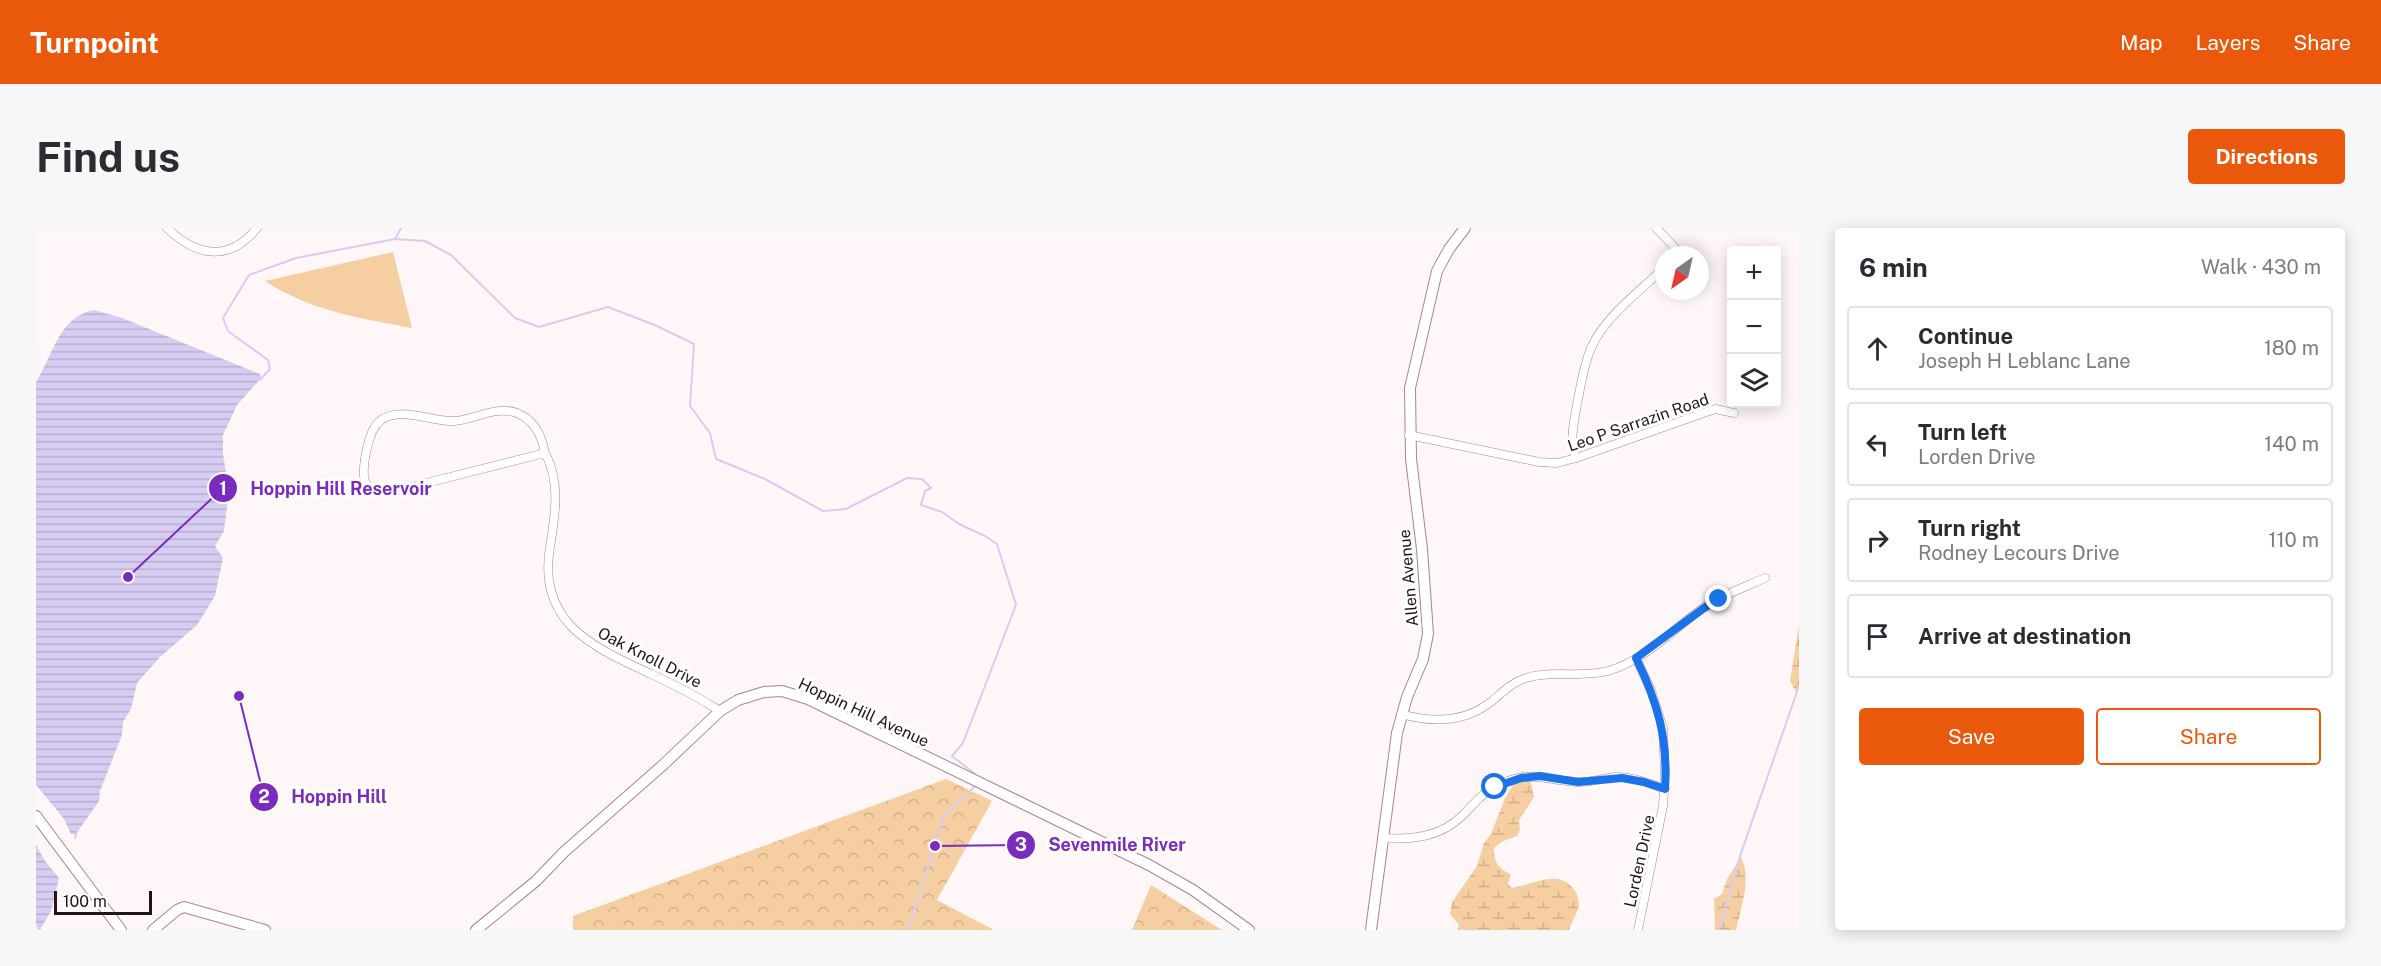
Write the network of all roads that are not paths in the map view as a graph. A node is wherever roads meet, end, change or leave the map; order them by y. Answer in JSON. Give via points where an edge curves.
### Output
{"nodes":[{"id":1,"x":167,"y":228,"type":"edge"},
{"id":2,"x":258,"y":228,"type":"edge"},
{"id":3,"x":1465,"y":228,"type":"edge"},
{"id":4,"x":1656,"y":228,"type":"edge"},
{"id":5,"x":1673,"y":246,"type":"edge"},
{"id":6,"x":1655,"y":277,"type":"edge"},
{"id":7,"x":1734,"y":413,"type":"dead end"},
{"id":8,"x":1409,"y":435,"type":"junction"},
{"id":9,"x":545,"y":453,"type":"junction"},
{"id":10,"x":1576,"y":458,"type":"junction"},
{"id":11,"x":1765,"y":578,"type":"dead end"},
{"id":12,"x":1636,"y":658,"type":"junction"},
{"id":13,"x":720,"y":711,"type":"junction"},
{"id":14,"x":1401,"y":714,"type":"junction"},
{"id":15,"x":1665,"y":789,"type":"junction"},
{"id":16,"x":36,"y":816,"type":"edge"},
{"id":17,"x":1382,"y":838,"type":"junction"},
{"id":18,"x":121,"y":930,"type":"edge"},
{"id":19,"x":153,"y":930,"type":"edge"},
{"id":20,"x":265,"y":930,"type":"edge"},
{"id":21,"x":476,"y":930,"type":"edge"},
{"id":22,"x":1249,"y":930,"type":"edge"},
{"id":23,"x":1371,"y":930,"type":"edge"},
{"id":24,"x":1638,"y":930,"type":"edge"}],
"edges":[{"from":1,"to":2,"type":"street","via":[[193,248],[215,252],[239,245]]},
{"from":3,"to":8,"type":"street","name":"Allen Avenue","via":[[1442,260],[1433,286],[1410,388]]},
{"from":4,"to":5,"type":"street"},
{"from":6,"to":10,"type":"street","via":[[1605,325],[1592,346],[1573,427]]},
{"from":7,"to":10,"type":"street","name":"Leo P Sarrazin Road","via":[[1715,409]]},
{"from":8,"to":10,"type":"street","name":"Leo P Sarrazin Road","via":[[1539,462]]},
{"from":8,"to":14,"type":"street","name":"Allen Avenue","via":[[1428,634]]},
{"from":9,"to":9,"type":"street","name":"Oak Knoll Drive","via":[[391,492],[375,492],[363,475],[372,429],[392,415],[453,421],[511,411],[535,427]]},
{"from":9,"to":13,"type":"street","name":"Oak Knoll Drive","via":[[555,497],[549,553],[550,594],[566,623],[597,648]]},
{"from":11,"to":12,"type":"street","via":[[1704,608]]},
{"from":12,"to":14,"type":"street","via":[[1609,671],[1524,678],[1472,715],[1445,721]]},
{"from":12,"to":15,"type":"street","name":"Lorden Drive","via":[[1663,728]]},
{"from":13,"to":21,"type":"street","name":"Hoppin Hill Avenue","via":[[536,881]]},
{"from":13,"to":22,"type":"street","name":"Hoppin Hill Avenue","via":[[764,692],[782,691],[799,696],[1156,868]]},
{"from":14,"to":17,"type":"street","name":"Allen Avenue"},
{"from":15,"to":17,"type":"street","via":[[1622,778],[1578,782],[1546,776],[1521,778],[1486,792],[1460,818],[1438,831],[1409,839]]},
{"from":15,"to":24,"type":"street","name":"Lorden Drive"},
{"from":16,"to":18,"type":"street"},
{"from":17,"to":23,"type":"street","name":"Allen Avenue"},
{"from":19,"to":20,"type":"street","via":[[184,908]]}]}
